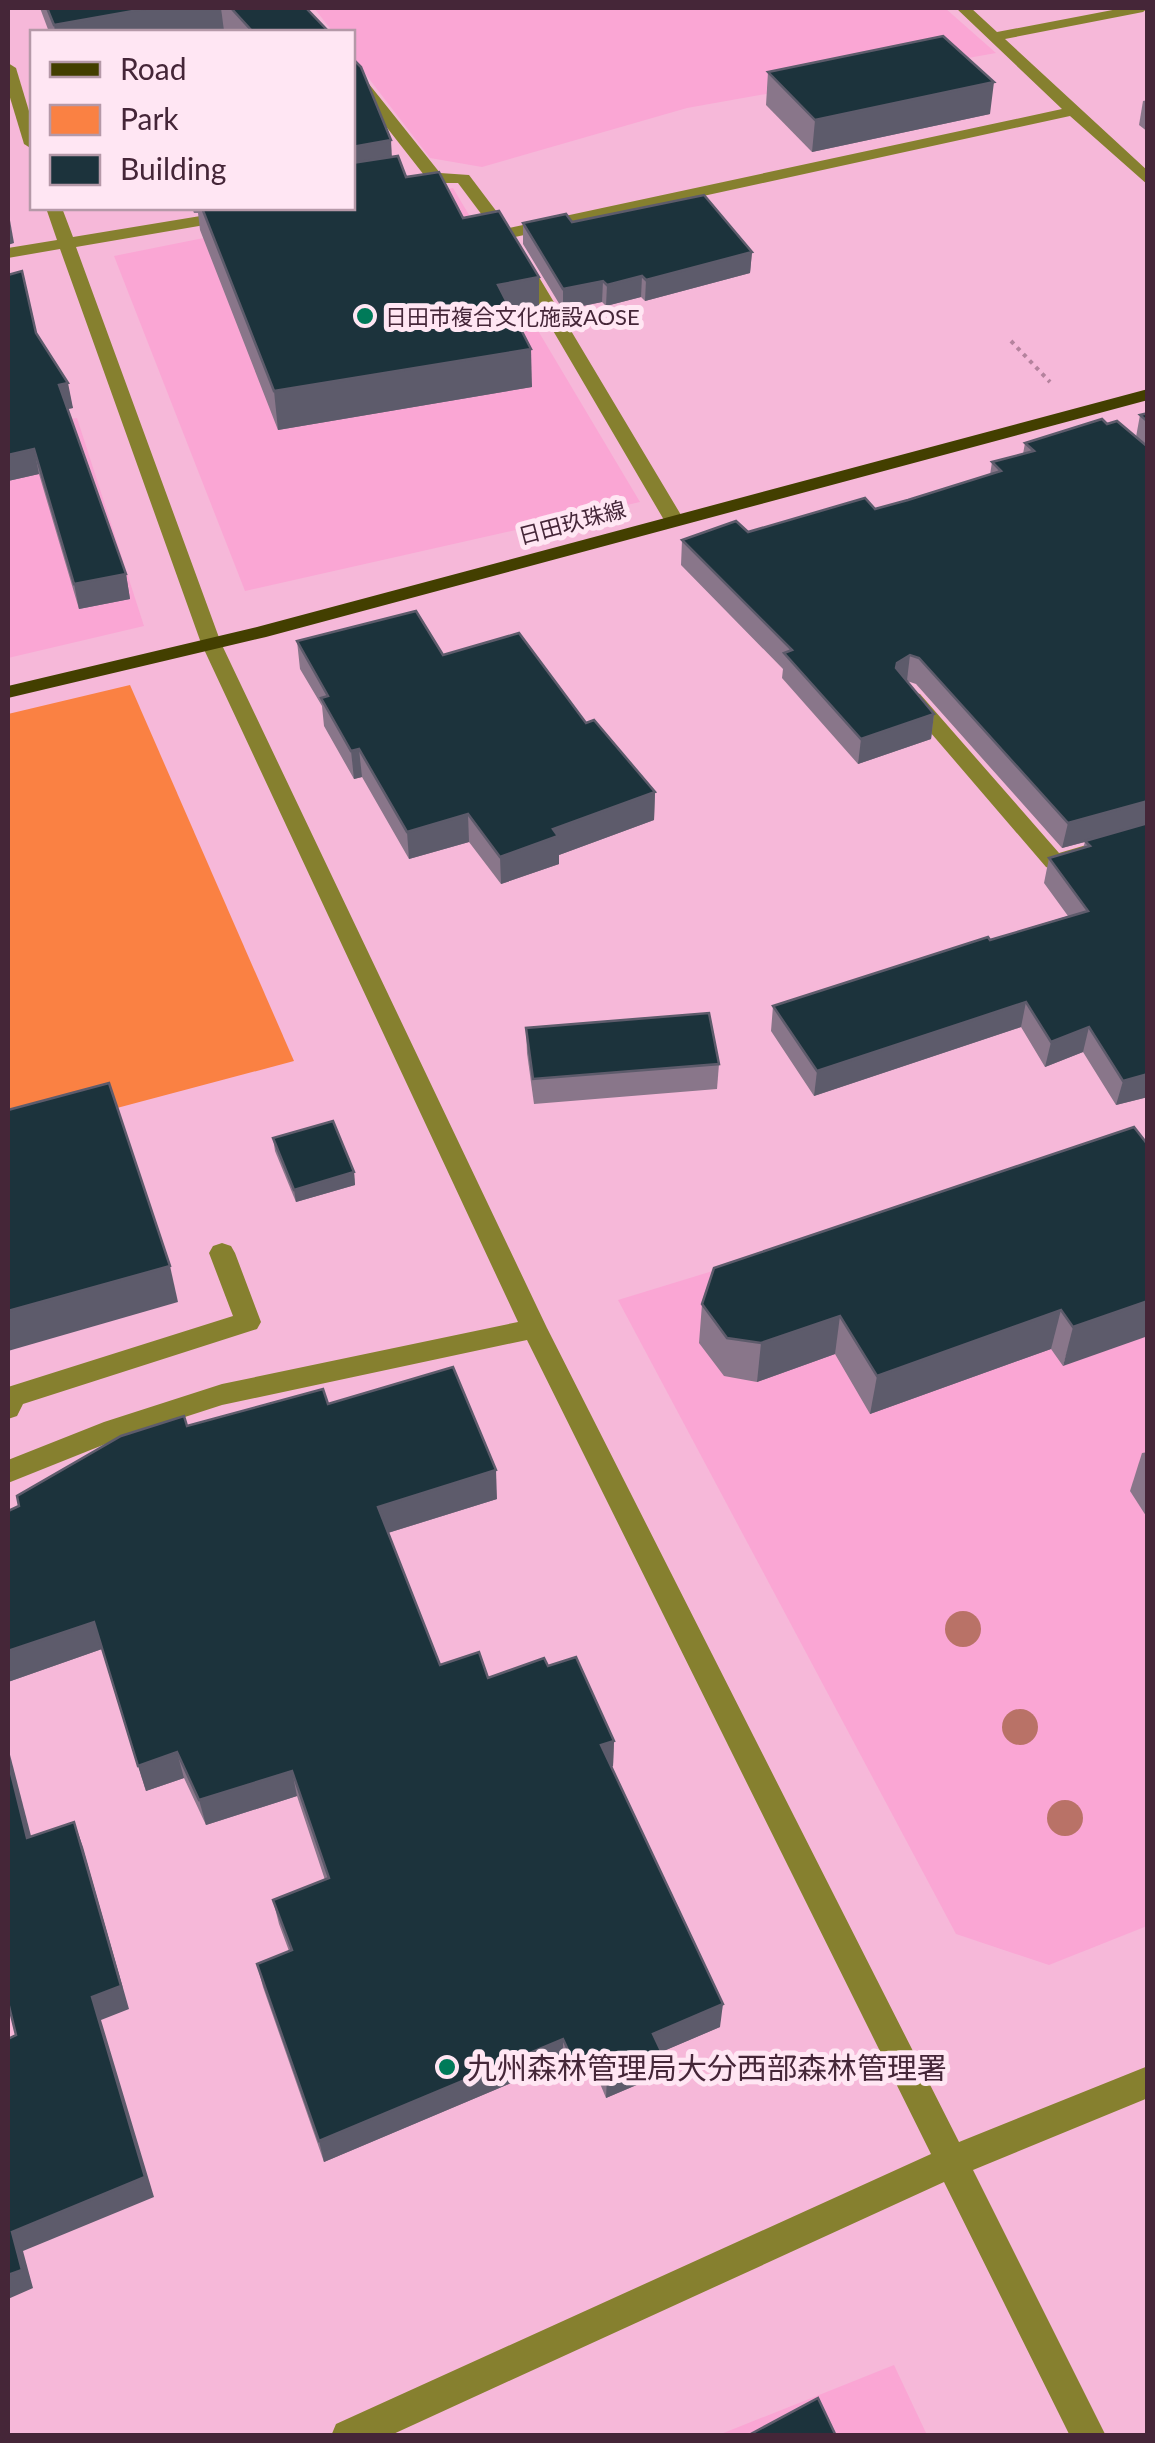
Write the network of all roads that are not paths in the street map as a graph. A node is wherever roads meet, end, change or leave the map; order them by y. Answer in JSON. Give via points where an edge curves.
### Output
{"nodes":[{"id":1,"x":963,"y":8,"type":"edge"},
{"id":2,"x":1143,"y":8,"type":"edge"},
{"id":3,"x":994,"y":37,"type":"junction"},
{"id":4,"x":8,"y":68,"type":"edge"},
{"id":5,"x":355,"y":76,"type":"edge"},
{"id":6,"x":1073,"y":112,"type":"junction"},
{"id":7,"x":30,"y":138,"type":"edge"},
{"id":8,"x":436,"y":178,"type":"junction"},
{"id":9,"x":1148,"y":180,"type":"edge"},
{"id":10,"x":355,"y":193,"type":"edge"},
{"id":11,"x":55,"y":210,"type":"edge"},
{"id":12,"x":264,"y":210,"type":"edge"},
{"id":13,"x":504,"y":234,"type":"junction"},
{"id":14,"x":66,"y":246,"type":"junction"},
{"id":15,"x":8,"y":253,"type":"edge"},
{"id":16,"x":1148,"y":394,"type":"edge"},
{"id":17,"x":1088,"y":410,"type":"junction"},
{"id":18,"x":1108,"y":430,"type":"edge"},
{"id":19,"x":674,"y":520,"type":"junction"},
{"id":20,"x":211,"y":644,"type":"junction"},
{"id":21,"x":906,"y":691,"type":"edge"},
{"id":22,"x":8,"y":692,"type":"edge"},
{"id":23,"x":1148,"y":834,"type":"edge"},
{"id":24,"x":222,"y":1253,"type":"dead end"},
{"id":25,"x":534,"y":1328,"type":"junction"},
{"id":26,"x":8,"y":1408,"type":"edge"},
{"id":27,"x":8,"y":1472,"type":"edge"},
{"id":28,"x":1148,"y":2082,"type":"edge"},
{"id":29,"x":950,"y":2163,"type":"junction"},
{"id":30,"x":348,"y":2436,"type":"edge"},
{"id":31,"x":1089,"y":2436,"type":"edge"}],
"edges":[{"from":1,"to":3,"type":"street"},
{"from":2,"to":3,"type":"street"},
{"from":3,"to":6,"type":"street"},
{"from":4,"to":7,"type":"street"},
{"from":5,"to":8,"type":"street"},
{"from":6,"to":9,"type":"street"},
{"from":6,"to":13,"type":"street"},
{"from":8,"to":10,"type":"street"},
{"from":8,"to":13,"type":"street","via":[[464,178]]},
{"from":11,"to":14,"type":"street"},
{"from":12,"to":14,"type":"street"},
{"from":13,"to":19,"type":"street"},
{"from":14,"to":15,"type":"street"},
{"from":14,"to":20,"type":"street"},
{"from":16,"to":17,"type":"main road","name":"日田玖珠線"},
{"from":17,"to":18,"type":"street"},
{"from":17,"to":19,"type":"main road","name":"日田玖珠線"},
{"from":19,"to":20,"type":"main road","name":"日田玖珠線"},
{"from":20,"to":22,"type":"main road","name":"日田玖珠線"},
{"from":20,"to":25,"type":"street"},
{"from":21,"to":23,"type":"street","via":[[1054,862]]},
{"from":24,"to":26,"type":"street","via":[[248,1322],[14,1396]]},
{"from":25,"to":27,"type":"street","via":[[220,1395],[141,1418]]},
{"from":25,"to":29,"type":"street"},
{"from":28,"to":29,"type":"street"},
{"from":29,"to":30,"type":"street"},
{"from":29,"to":31,"type":"street"}]}
